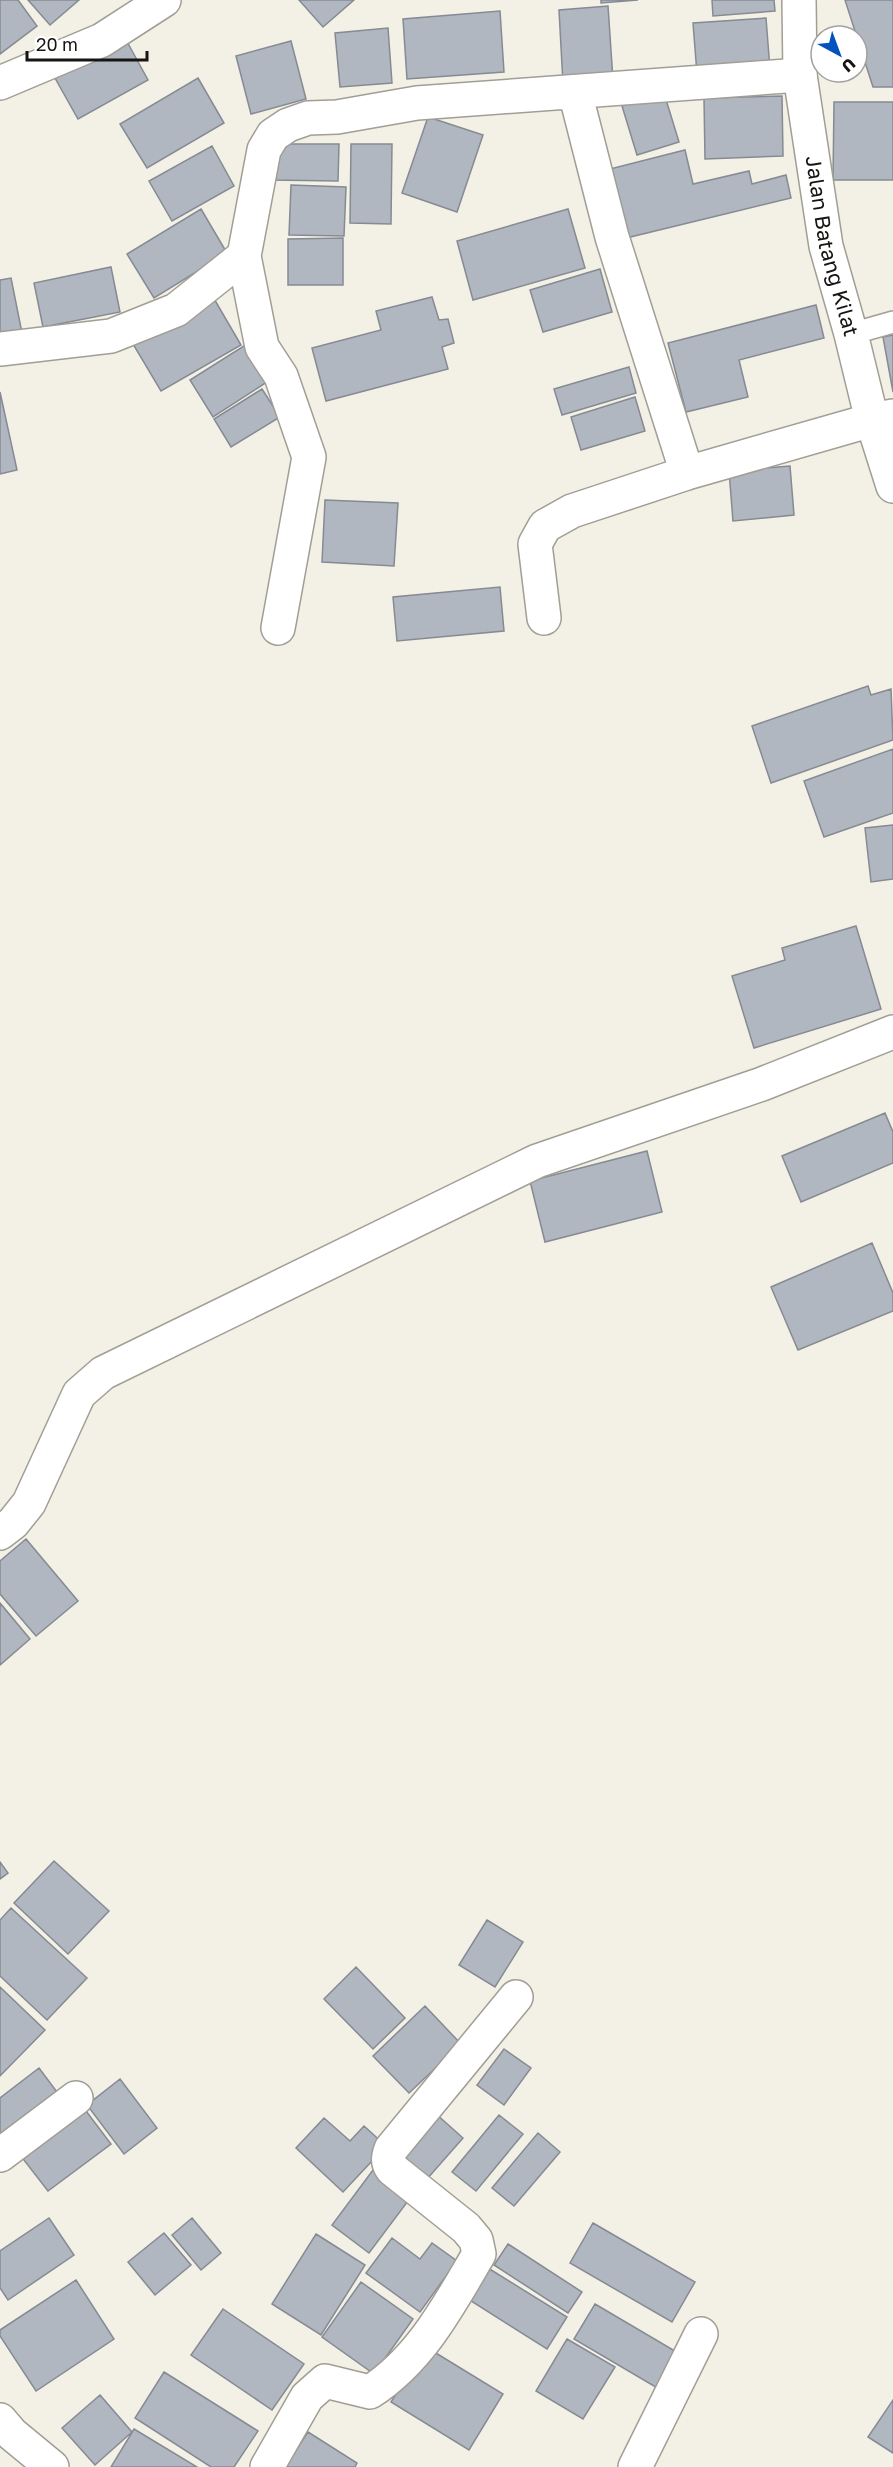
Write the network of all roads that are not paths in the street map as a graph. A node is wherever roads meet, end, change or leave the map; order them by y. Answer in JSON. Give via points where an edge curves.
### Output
{"nodes":[{"id":1,"x":164,"y":0,"type":"edge"},
{"id":2,"x":799,"y":0,"type":"edge"},
{"id":3,"x":800,"y":75,"type":"junction"},
{"id":4,"x":0,"y":83,"type":"edge"},
{"id":5,"x":575,"y":92,"type":"junction"},
{"id":6,"x":244,"y":256,"type":"junction"},
{"id":7,"x":893,"y":322,"type":"edge"},
{"id":8,"x":851,"y":334,"type":"junction"},
{"id":9,"x":0,"y":349,"type":"edge"},
{"id":10,"x":882,"y":418,"type":"edge"},
{"id":11,"x":687,"y":473,"type":"junction"},
{"id":12,"x":893,"y":486,"type":"edge"},
{"id":13,"x":544,"y":618,"type":"dead end"},
{"id":14,"x":278,"y":628,"type":"dead end"},
{"id":15,"x":893,"y":1032,"type":"edge"},
{"id":16,"x":0,"y":1533,"type":"edge"},
{"id":17,"x":516,"y":1997,"type":"dead end"},
{"id":18,"x":76,"y":2098,"type":"dead end"},
{"id":19,"x":0,"y":2156,"type":"edge"},
{"id":20,"x":701,"y":2334,"type":"dead end"},
{"id":21,"x":0,"y":2420,"type":"edge"},
{"id":22,"x":52,"y":2467,"type":"edge"},
{"id":23,"x":267,"y":2467,"type":"edge"},
{"id":24,"x":635,"y":2467,"type":"edge"}],
"edges":[{"from":1,"to":4,"type":"street","via":[[102,40]]},
{"from":2,"to":3,"type":"street","name":"Jalan Batang Kilat"},
{"from":3,"to":5,"type":"street"},
{"from":3,"to":8,"type":"street","name":"Jalan Batang Kilat","via":[[826,246]]},
{"from":5,"to":6,"type":"street","via":[[417,103],[288,124],[273,135],[264,150]]},
{"from":5,"to":11,"type":"street","via":[[612,237]]},
{"from":6,"to":9,"type":"street","via":[[176,310],[111,336]]},
{"from":6,"to":14,"type":"street","via":[[262,347],[281,376],[309,458]]},
{"from":7,"to":8,"type":"lane"},
{"from":8,"to":10,"type":"street","name":"Jalan Batang Kilat"},
{"from":10,"to":11,"type":"street"},
{"from":10,"to":12,"type":"street","name":"Jalan Batang Kilat"},
{"from":11,"to":13,"type":"street","via":[[572,511],[545,526],[535,544]]},
{"from":15,"to":16,"type":"street","via":[[762,1084],[537,1161],[103,1373],[79,1394],[29,1503]]},
{"from":17,"to":23,"type":"street","via":[[388,2157],[392,2169],[466,2228],[476,2240],[479,2254],[437,2326],[389,2380],[370,2392],[325,2380],[307,2397]]},
{"from":18,"to":19,"type":"street"},
{"from":20,"to":24,"type":"street"},
{"from":21,"to":22,"type":"street"}]}
